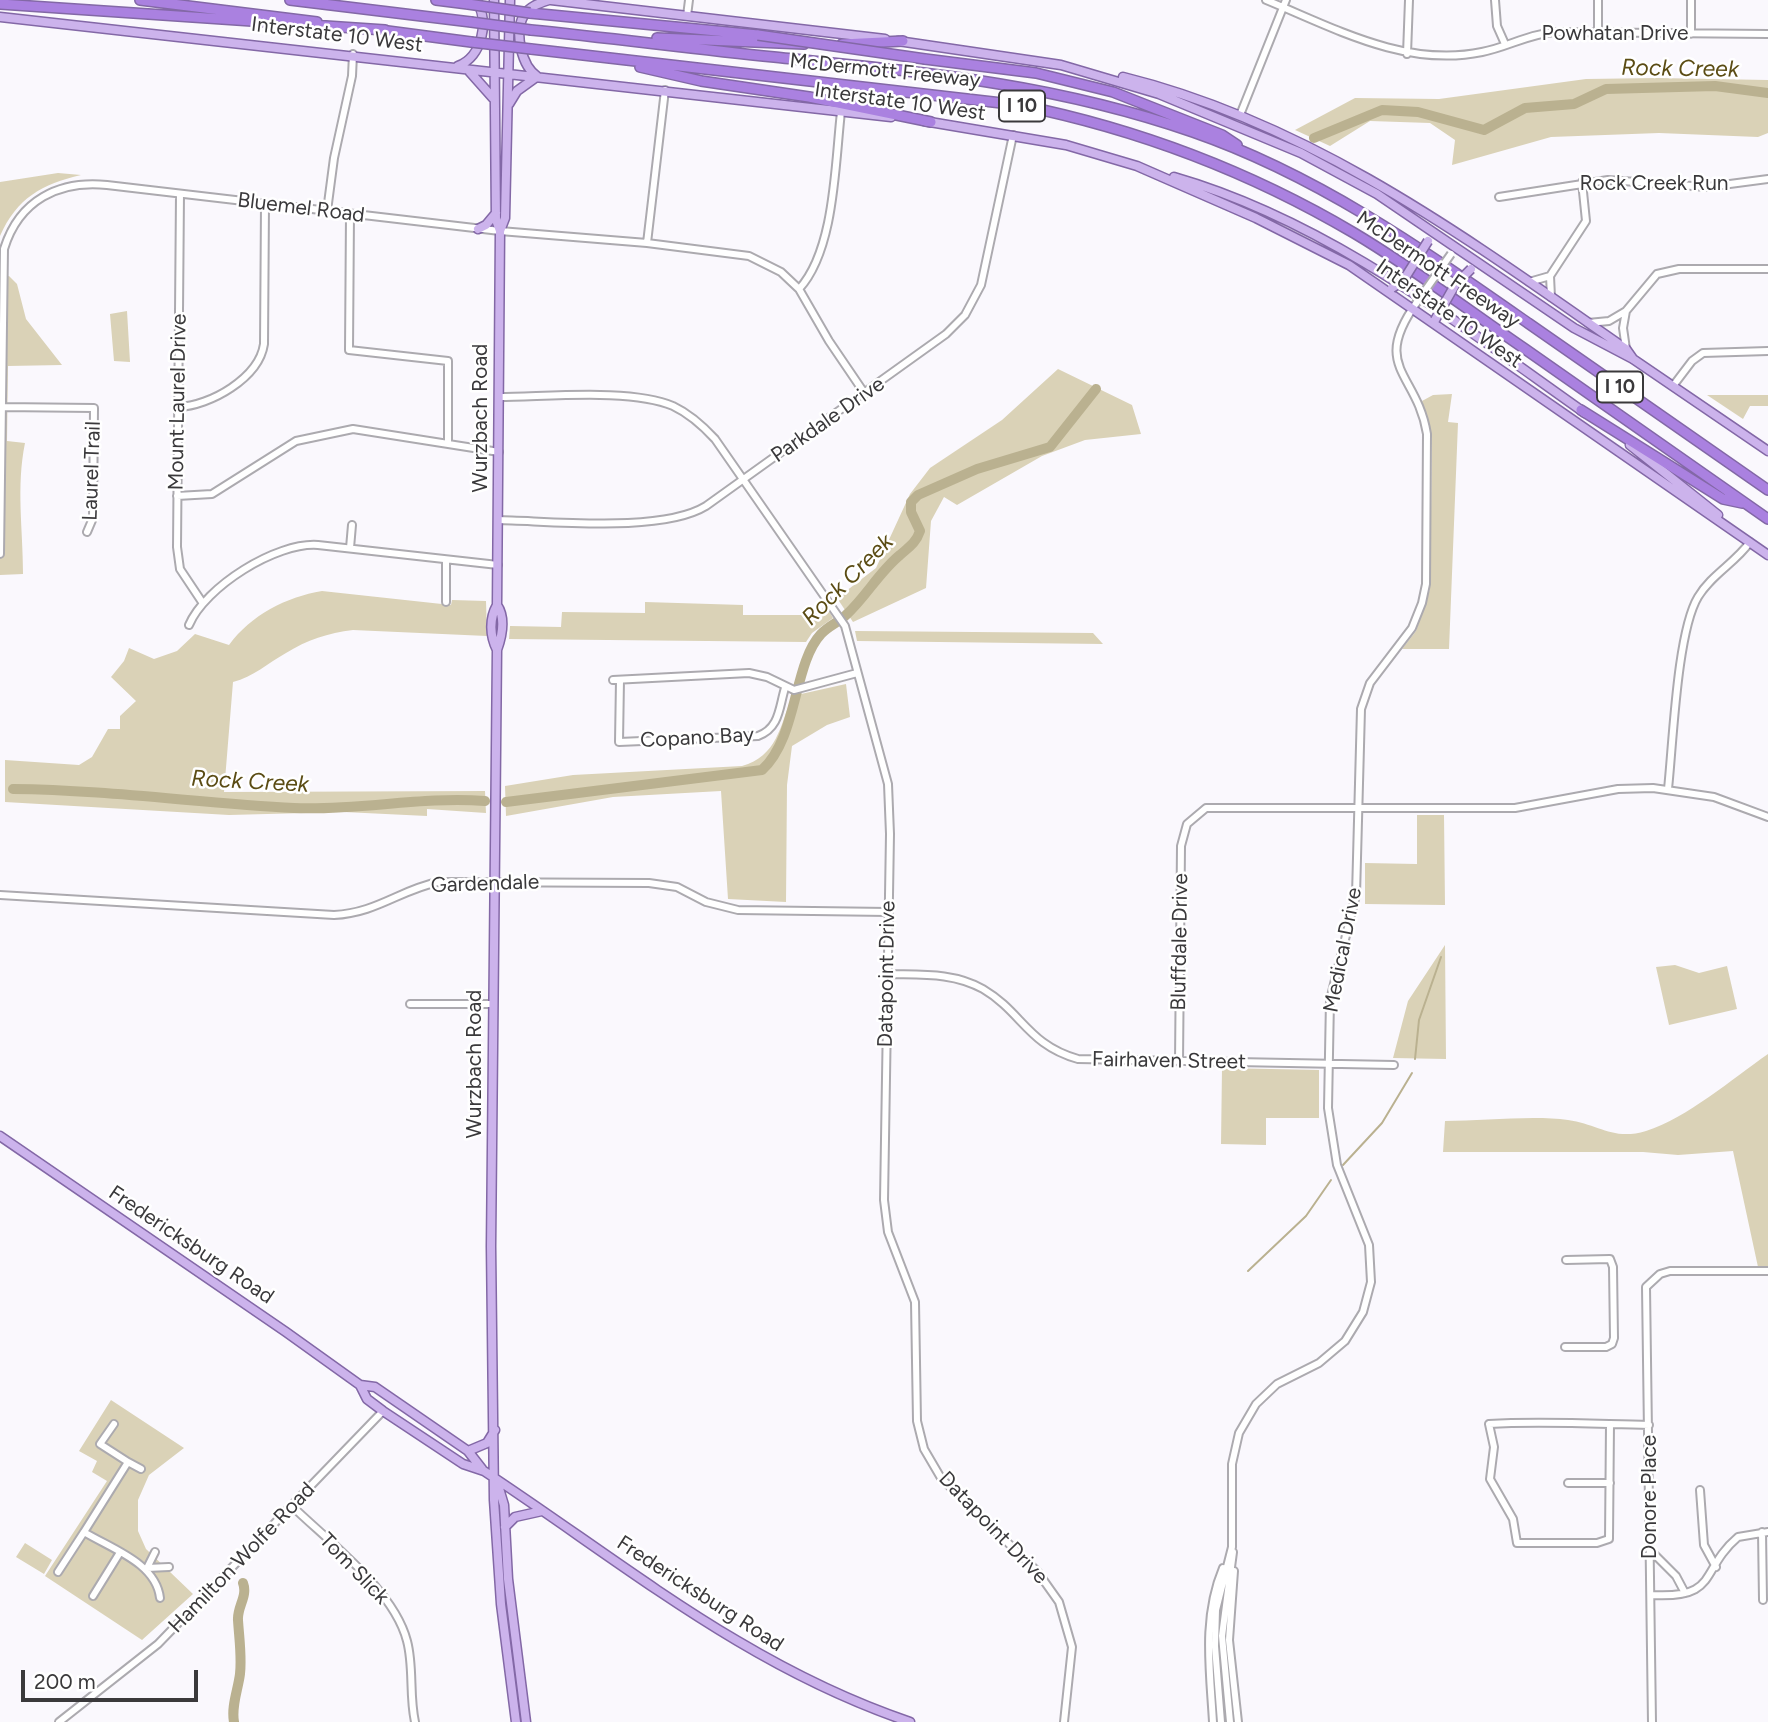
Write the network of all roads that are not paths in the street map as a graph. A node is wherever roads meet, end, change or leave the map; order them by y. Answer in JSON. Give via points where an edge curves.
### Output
{"nodes":[{"id":1,"x":140,"y":0,"type":"edge"},
{"id":2,"x":290,"y":0,"type":"edge"},
{"id":3,"x":436,"y":0,"type":"edge"},
{"id":4,"x":494,"y":0,"type":"edge"},
{"id":5,"x":510,"y":0,"type":"edge"},
{"id":6,"x":550,"y":0,"type":"edge"},
{"id":7,"x":689,"y":0,"type":"edge"},
{"id":8,"x":1266,"y":0,"type":"edge"},
{"id":9,"x":1409,"y":0,"type":"edge"},
{"id":10,"x":1495,"y":0,"type":"edge"},
{"id":11,"x":1598,"y":0,"type":"edge"},
{"id":12,"x":1691,"y":0,"type":"edge"},
{"id":13,"x":472,"y":2,"type":"edge"},
{"id":14,"x":0,"y":4,"type":"edge"},
{"id":15,"x":1285,"y":4,"type":"edge"},
{"id":16,"x":687,"y":16,"type":"junction"},
{"id":17,"x":0,"y":17,"type":"edge"},
{"id":18,"x":385,"y":30,"type":"junction"},
{"id":19,"x":1598,"y":32,"type":"junction"},
{"id":20,"x":1691,"y":34,"type":"junction"},
{"id":21,"x":1768,"y":34,"type":"edge"},
{"id":22,"x":609,"y":38,"type":"junction"},
{"id":23,"x":903,"y":41,"type":"junction"},
{"id":24,"x":1505,"y":44,"type":"junction"},
{"id":25,"x":353,"y":54,"type":"junction"},
{"id":26,"x":1407,"y":54,"type":"junction"},
{"id":27,"x":608,"y":58,"type":"junction"},
{"id":28,"x":1061,"y":65,"type":"junction"},
{"id":29,"x":456,"y":67,"type":"junction"},
{"id":30,"x":467,"y":69,"type":"junction"},
{"id":31,"x":493,"y":73,"type":"junction"},
{"id":32,"x":508,"y":75,"type":"junction"},
{"id":33,"x":537,"y":78,"type":"junction"},
{"id":34,"x":665,"y":90,"type":"junction"},
{"id":35,"x":495,"y":102,"type":"junction"},
{"id":36,"x":508,"y":107,"type":"junction"},
{"id":37,"x":841,"y":111,"type":"junction"},
{"id":38,"x":1240,"y":116,"type":"junction"},
{"id":39,"x":932,"y":122,"type":"junction"},
{"id":40,"x":1013,"y":135,"type":"junction"},
{"id":41,"x":1259,"y":159,"type":"junction"},
{"id":42,"x":1137,"y":166,"type":"junction"},
{"id":43,"x":1768,"y":179,"type":"edge"},
{"id":44,"x":1582,"y":182,"type":"junction"},
{"id":45,"x":180,"y":194,"type":"junction"},
{"id":46,"x":1499,"y":197,"type":"dead end"},
{"id":47,"x":265,"y":204,"type":"junction"},
{"id":48,"x":327,"y":211,"type":"junction"},
{"id":49,"x":496,"y":213,"type":"junction"},
{"id":50,"x":350,"y":214,"type":"junction"},
{"id":51,"x":1422,"y":224,"type":"junction"},
{"id":52,"x":478,"y":229,"type":"junction"},
{"id":53,"x":500,"y":232,"type":"junction"},
{"id":54,"x":648,"y":243,"type":"junction"},
{"id":55,"x":1453,"y":250,"type":"junction"},
{"id":56,"x":1768,"y":269,"type":"edge"},
{"id":57,"x":1490,"y":271,"type":"junction"},
{"id":58,"x":1550,"y":276,"type":"junction"},
{"id":59,"x":1529,"y":282,"type":"junction"},
{"id":60,"x":1378,"y":286,"type":"junction"},
{"id":61,"x":799,"y":289,"type":"junction"},
{"id":62,"x":1551,"y":297,"type":"junction"},
{"id":63,"x":1414,"y":306,"type":"junction"},
{"id":64,"x":1626,"y":311,"type":"junction"},
{"id":65,"x":1588,"y":323,"type":"junction"},
{"id":66,"x":1440,"y":330,"type":"junction"},
{"id":67,"x":1626,"y":349,"type":"junction"},
{"id":68,"x":1768,"y":351,"type":"edge"},
{"id":69,"x":1633,"y":359,"type":"junction"},
{"id":70,"x":1673,"y":386,"type":"junction"},
{"id":71,"x":865,"y":394,"type":"junction"},
{"id":72,"x":499,"y":397,"type":"junction"},
{"id":73,"x":1,"y":407,"type":"edge"},
{"id":74,"x":178,"y":407,"type":"junction"},
{"id":75,"x":1581,"y":410,"type":"junction"},
{"id":76,"x":448,"y":444,"type":"junction"},
{"id":77,"x":1768,"y":451,"type":"edge"},
{"id":78,"x":499,"y":452,"type":"junction"},
{"id":79,"x":744,"y":479,"type":"junction"},
{"id":80,"x":1768,"y":490,"type":"edge"},
{"id":81,"x":177,"y":496,"type":"junction"},
{"id":82,"x":1748,"y":504,"type":"junction"},
{"id":83,"x":1768,"y":519,"type":"edge"},
{"id":84,"x":498,"y":520,"type":"junction"},
{"id":85,"x":352,"y":525,"type":"dead end"},
{"id":86,"x":87,"y":533,"type":"dead end"},
{"id":87,"x":1749,"y":542,"type":"junction"},
{"id":88,"x":350,"y":548,"type":"junction"},
{"id":89,"x":0,"y":554,"type":"edge"},
{"id":90,"x":1768,"y":555,"type":"edge"},
{"id":91,"x":446,"y":560,"type":"junction"},
{"id":92,"x":498,"y":565,"type":"junction"},
{"id":93,"x":202,"y":602,"type":"junction"},
{"id":94,"x":446,"y":602,"type":"dead end"},
{"id":95,"x":189,"y":625,"type":"dead end"},
{"id":96,"x":857,"y":673,"type":"junction"},
{"id":97,"x":785,"y":688,"type":"junction"},
{"id":98,"x":1668,"y":789,"type":"junction"},
{"id":99,"x":1357,"y":807,"type":"junction"},
{"id":100,"x":1768,"y":817,"type":"edge"},
{"id":101,"x":494,"y":881,"type":"junction"},
{"id":102,"x":0,"y":895,"type":"edge"},
{"id":103,"x":888,"y":912,"type":"junction"},
{"id":104,"x":887,"y":974,"type":"junction"},
{"id":105,"x":410,"y":1004,"type":"dead end"},
{"id":106,"x":493,"y":1004,"type":"junction"},
{"id":107,"x":1179,"y":1062,"type":"junction"},
{"id":108,"x":1329,"y":1063,"type":"junction"},
{"id":109,"x":1394,"y":1065,"type":"dead end"},
{"id":110,"x":0,"y":1136,"type":"edge"},
{"id":111,"x":1566,"y":1260,"type":"dead end"},
{"id":112,"x":1768,"y":1271,"type":"edge"},
{"id":113,"x":1565,"y":1347,"type":"dead end"},
{"id":114,"x":360,"y":1385,"type":"junction"},
{"id":115,"x":404,"y":1407,"type":"junction"},
{"id":116,"x":383,"y":1411,"type":"junction"},
{"id":117,"x":114,"y":1424,"type":"dead end"},
{"id":118,"x":1610,"y":1424,"type":"junction"},
{"id":119,"x":1649,"y":1425,"type":"junction"},
{"id":120,"x":495,"y":1430,"type":"junction"},
{"id":121,"x":468,"y":1451,"type":"junction"},
{"id":122,"x":128,"y":1462,"type":"junction"},
{"id":123,"x":141,"y":1469,"type":"dead end"},
{"id":124,"x":484,"y":1471,"type":"junction"},
{"id":125,"x":496,"y":1479,"type":"junction"},
{"id":126,"x":1568,"y":1483,"type":"dead end"},
{"id":127,"x":1611,"y":1483,"type":"junction"},
{"id":128,"x":1700,"y":1490,"type":"dead end"},
{"id":129,"x":292,"y":1506,"type":"junction"},
{"id":130,"x":542,"y":1510,"type":"junction"},
{"id":131,"x":505,"y":1527,"type":"junction"},
{"id":132,"x":84,"y":1532,"type":"junction"},
{"id":133,"x":1765,"y":1532,"type":"edge"},
{"id":134,"x":1232,"y":1547,"type":"junction"},
{"id":135,"x":1649,"y":1549,"type":"junction"},
{"id":136,"x":155,"y":1552,"type":"dead end"},
{"id":137,"x":120,"y":1554,"type":"junction"},
{"id":138,"x":1233,"y":1566,"type":"junction"},
{"id":139,"x":169,"y":1567,"type":"dead end"},
{"id":140,"x":1716,"y":1567,"type":"junction"},
{"id":141,"x":147,"y":1568,"type":"junction"},
{"id":142,"x":58,"y":1572,"type":"dead end"},
{"id":143,"x":1685,"y":1593,"type":"junction"},
{"id":144,"x":1651,"y":1595,"type":"junction"},
{"id":145,"x":93,"y":1596,"type":"dead end"},
{"id":146,"x":160,"y":1598,"type":"dead end"},
{"id":147,"x":1763,"y":1600,"type":"dead end"},
{"id":148,"x":59,"y":1722,"type":"edge"},
{"id":149,"x":415,"y":1722,"type":"edge"},
{"id":150,"x":516,"y":1722,"type":"edge"},
{"id":151,"x":526,"y":1722,"type":"edge"},
{"id":152,"x":910,"y":1722,"type":"edge"},
{"id":153,"x":1064,"y":1722,"type":"edge"},
{"id":154,"x":1213,"y":1722,"type":"edge"},
{"id":155,"x":1220,"y":1722,"type":"edge"},
{"id":156,"x":1230,"y":1722,"type":"edge"},
{"id":157,"x":1238,"y":1722,"type":"edge"},
{"id":158,"x":1652,"y":1722,"type":"edge"}],
"edges":[{"from":1,"to":18,"type":"highway","name":"McDermott Freeway","number":"I 10"},
{"from":2,"to":22,"type":"highway","name":"McDermott Freeway","number":"I 10","bridge":true},
{"from":3,"to":13,"type":"highway"},
{"from":4,"to":31,"type":"main road","name":"Wurzbach Road"},
{"from":5,"to":32,"type":"main road","name":"Wurzbach Road"},
{"from":6,"to":16,"type":"main road"},
{"from":6,"to":33,"type":"main road","via":[[534,6],[522,20],[522,59]]},
{"from":7,"to":16,"type":"street"},
{"from":8,"to":15,"type":"street","name":"Powhatan Drive"},
{"from":9,"to":26,"type":"street"},
{"from":10,"to":24,"type":"street"},
{"from":11,"to":19,"type":"street"},
{"from":12,"to":20,"type":"street"},
{"from":13,"to":29,"type":"main road","via":[[481,11],[480,48],[471,60]]},
{"from":13,"to":41,"type":"highway","bridge":true,"via":[[530,13],[758,35],[1036,73],[1113,92],[1222,135]]},
{"from":14,"to":18,"type":"highway"},
{"from":15,"to":26,"type":"street","name":"Powhatan Drive"},
{"from":15,"to":38,"type":"street"},
{"from":16,"to":23,"type":"main road"},
{"from":17,"to":25,"type":"main road","name":"Interstate 10 West"},
{"from":18,"to":27,"type":"highway","name":"McDermott Freeway","number":"I 10","bridge":true},
{"from":19,"to":20,"type":"street","name":"Powhatan Drive"},
{"from":19,"to":24,"type":"street","name":"Powhatan Drive","via":[[1542,33]]},
{"from":20,"to":21,"type":"street","name":"Powhatan Drive"},
{"from":22,"to":23,"type":"highway","via":[[779,44]]},
{"from":22,"to":41,"type":"highway","name":"McDermott Freeway","number":"I 10","via":[[1035,88],[1111,105]]},
{"from":23,"to":28,"type":"main road"},
{"from":24,"to":26,"type":"street","name":"Powhatan Drive","via":[[1473,53]]},
{"from":25,"to":29,"type":"main road","name":"Interstate 10 West"},
{"from":25,"to":48,"type":"street"},
{"from":27,"to":39,"type":"highway","via":[[701,81]]},
{"from":27,"to":82,"type":"highway","name":"McDermott Freeway","number":"I 10","via":[[1019,105],[1084,118],[1188,151],[1354,233]]},
{"from":28,"to":38,"type":"main road","via":[[1146,83]]},
{"from":28,"to":51,"type":"main road","via":[[1159,94],[1276,142],[1345,176]]},
{"from":29,"to":30,"type":"main road","name":"Interstate 10 West"},
{"from":30,"to":31,"type":"main road","name":"Interstate 10 West"},
{"from":30,"to":35,"type":"main road"},
{"from":31,"to":32,"type":"main road","name":"Interstate 10 West"},
{"from":31,"to":35,"type":"main road","name":"Wurzbach Road"},
{"from":32,"to":33,"type":"main road","name":"Interstate 10 West"},
{"from":32,"to":36,"type":"main road","name":"Wurzbach Road"},
{"from":33,"to":34,"type":"main road","name":"Interstate 10 West"},
{"from":33,"to":36,"type":"main road","via":[[517,91]]},
{"from":34,"to":37,"type":"main road","name":"Interstate 10 West"},
{"from":34,"to":54,"type":"street"},
{"from":35,"to":49,"type":"main road","name":"Wurzbach Road"},
{"from":36,"to":53,"type":"main road","name":"Wurzbach Road","via":[[505,218]]},
{"from":37,"to":39,"type":"main road","name":"Interstate 10 West"},
{"from":37,"to":61,"type":"street","via":[[823,247]]},
{"from":38,"to":59,"type":"main road","via":[[1319,150],[1397,193]]},
{"from":39,"to":40,"type":"main road","name":"Interstate 10 West"},
{"from":40,"to":42,"type":"main road","name":"Interstate 10 West"},
{"from":40,"to":71,"type":"street","name":"Parkdale Drive","via":[[985,269],[972,306],[946,334]]},
{"from":41,"to":80,"type":"highway","name":"McDermott Freeway","number":"I 10","via":[[1347,202],[1416,245]]},
{"from":42,"to":60,"type":"main road","name":"Interstate 10 West","via":[[1275,227],[1349,265]]},
{"from":42,"to":75,"type":"main road","via":[[1243,200],[1332,243]]},
{"from":43,"to":44,"type":"street","name":"Rock Creek Run","via":[[1707,187]]},
{"from":44,"to":46,"type":"street","name":"Rock Creek Run"},
{"from":44,"to":58,"type":"street","via":[[1586,221]]},
{"from":45,"to":47,"type":"street","name":"Bluemel Road"},
{"from":45,"to":73,"type":"street","name":"Bluemel Road","via":[[73,184],[47,193],[20,214],[2,258]]},
{"from":45,"to":74,"type":"street","name":"Mount Laurel Drive"},
{"from":47,"to":48,"type":"street","name":"Bluemel Road"},
{"from":47,"to":74,"type":"street","via":[[260,361],[250,373],[203,403]]},
{"from":48,"to":50,"type":"street","name":"Bluemel Road"},
{"from":49,"to":52,"type":"main road"},
{"from":49,"to":53,"type":"main road","name":"Wurzbach Road"},
{"from":50,"to":52,"type":"street","name":"Bluemel Road"},
{"from":50,"to":76,"type":"street","via":[[349,350],[448,361]]},
{"from":51,"to":55,"type":"main road"},
{"from":51,"to":60,"type":"main road","bridge":true,"via":[[1428,241],[1403,281],[1392,288]]},
{"from":52,"to":53,"type":"street","name":"Bluemel Road"},
{"from":53,"to":54,"type":"street","name":"Bluemel Road"},
{"from":53,"to":72,"type":"main road","name":"Wurzbach Road"},
{"from":54,"to":61,"type":"street","name":"Bluemel Road","via":[[748,256],[782,272]]},
{"from":55,"to":57,"type":"main road"},
{"from":55,"to":63,"type":"street","name":"Medical Drive","bridge":true},
{"from":56,"to":64,"type":"street","via":[[1670,270],[1650,278]]},
{"from":57,"to":66,"type":"main road","bridge":true,"via":[[1471,269],[1455,285],[1435,320]]},
{"from":57,"to":69,"type":"main road","via":[[1574,328]]},
{"from":58,"to":59,"type":"street"},
{"from":58,"to":62,"type":"street"},
{"from":59,"to":62,"type":"main road"},
{"from":60,"to":63,"type":"main road","name":"Interstate 10 West"},
{"from":61,"to":71,"type":"street","name":"Bluemel Road"},
{"from":62,"to":65,"type":"main road"},
{"from":63,"to":66,"type":"main road","name":"Interstate 10 West"},
{"from":63,"to":99,"type":"street","name":"Medical Drive","via":[[1398,334],[1395,353],[1399,370],[1422,411],[1427,434],[1426,584],[1412,628],[1378,670],[1364,698],[1358,730]]},
{"from":64,"to":65,"type":"street","via":[[1609,321]]},
{"from":64,"to":67,"type":"street"},
{"from":65,"to":67,"type":"main road"},
{"from":66,"to":87,"type":"main road","name":"Interstate 10 West"},
{"from":67,"to":69,"type":"main road"},
{"from":68,"to":70,"type":"street","via":[[1703,353]]},
{"from":69,"to":70,"type":"main road"},
{"from":70,"to":77,"type":"main road"},
{"from":71,"to":79,"type":"street","name":"Parkdale Drive"},
{"from":72,"to":78,"type":"main road","name":"Wurzbach Road"},
{"from":72,"to":79,"type":"street","name":"Datapoint Drive","via":[[625,397],[663,402],[705,428]]},
{"from":73,"to":86,"type":"street","name":"Laurel Trail","via":[[94,408],[93,518]]},
{"from":73,"to":89,"type":"street","name":"Bluemel Road"},
{"from":74,"to":81,"type":"street","name":"Mount Laurel Drive"},
{"from":75,"to":82,"type":"highway","via":[[1723,499]]},
{"from":75,"to":87,"type":"main road","via":[[1690,491]]},
{"from":76,"to":78,"type":"street"},
{"from":76,"to":81,"type":"street","via":[[362,429],[303,438],[212,494]]},
{"from":78,"to":84,"type":"main road","name":"Wurzbach Road"},
{"from":79,"to":84,"type":"street","name":"Parkdale Drive","via":[[699,510],[664,522]]},
{"from":79,"to":96,"type":"street","name":"Datapoint Drive","via":[[837,611]]},
{"from":81,"to":93,"type":"street","name":"Mount Laurel Drive","via":[[180,569]]},
{"from":82,"to":83,"type":"highway","name":"McDermott Freeway","number":"I 10"},
{"from":84,"to":92,"type":"main road","name":"Wurzbach Road"},
{"from":85,"to":88,"type":"street"},
{"from":87,"to":90,"type":"main road","name":"Interstate 10 West"},
{"from":87,"to":98,"type":"street","via":[[1707,586],[1690,616]]},
{"from":88,"to":91,"type":"street"},
{"from":88,"to":93,"type":"street","via":[[287,547]]},
{"from":91,"to":92,"type":"street"},
{"from":91,"to":94,"type":"street"},
{"from":92,"to":101,"type":"main road","name":"Wurzbach Road","via":[[497,606],[502,626],[497,650]]},
{"from":93,"to":95,"type":"street"},
{"from":96,"to":97,"type":"street","via":[[804,689]]},
{"from":96,"to":103,"type":"street","name":"Datapoint Drive","via":[[889,793]]},
{"from":97,"to":97,"type":"street","name":"Copano Bay","via":[[750,673],[617,680],[619,742],[758,736],[777,719]]},
{"from":98,"to":99,"type":"street","via":[[1618,789],[1515,808]]},
{"from":98,"to":100,"type":"street","via":[[1714,797]]},
{"from":99,"to":107,"type":"street","name":"Bluffdale Drive","via":[[1213,806],[1187,824],[1181,846]]},
{"from":99,"to":108,"type":"street","name":"Medical Drive","via":[[1356,895],[1330,1000]]},
{"from":101,"to":102,"type":"street","name":"Gardendale","via":[[438,881],[371,910],[334,915]]},
{"from":101,"to":103,"type":"street","name":"Gardendale","via":[[666,884],[738,910]]},
{"from":101,"to":106,"type":"main road","name":"Wurzbach Road"},
{"from":103,"to":104,"type":"street","name":"Datapoint Drive"},
{"from":104,"to":107,"type":"street","name":"Fairhaven Street","via":[[939,975],[971,983],[1000,1001],[1037,1040],[1067,1056]]},
{"from":104,"to":153,"type":"street","name":"Datapoint Drive","via":[[885,1222],[915,1303],[920,1438],[941,1478],[1037,1571],[1059,1602],[1072,1647]]},
{"from":105,"to":106,"type":"street"},
{"from":106,"to":120,"type":"main road","name":"Wurzbach Road"},
{"from":107,"to":108,"type":"street","name":"Fairhaven Street"},
{"from":108,"to":109,"type":"street","name":"Fairhaven Street"},
{"from":108,"to":134,"type":"street","name":"Medical Drive","via":[[1332,1142],[1344,1186],[1369,1245],[1369,1292],[1358,1323],[1345,1341],[1319,1363],[1277,1384],[1243,1423],[1232,1464]]},
{"from":110,"to":114,"type":"main road","name":"Fredericksburg Road"},
{"from":111,"to":113,"type":"street","via":[[1610,1259],[1614,1338],[1606,1347]]},
{"from":112,"to":119,"type":"street","name":"Donore Place","via":[[1670,1271],[1646,1287]]},
{"from":114,"to":115,"type":"main road","name":"Fredericksburg Road","via":[[375,1387]]},
{"from":114,"to":116,"type":"main road","name":"Fredericksburg Road","via":[[367,1399]]},
{"from":115,"to":116,"type":"main road"},
{"from":115,"to":121,"type":"main road","name":"Fredericksburg Road"},
{"from":116,"to":124,"type":"main road","name":"Fredericksburg Road","via":[[463,1464]]},
{"from":116,"to":129,"type":"street","name":"Hamilton Wolfe Road"},
{"from":117,"to":122,"type":"street","via":[[100,1444]]},
{"from":118,"to":119,"type":"street"},
{"from":118,"to":127,"type":"street"},
{"from":118,"to":127,"type":"street","via":[[1489,1424],[1494,1447],[1489,1474],[1513,1519],[1517,1543],[1604,1543],[1610,1535]]},
{"from":119,"to":135,"type":"street","name":"Donore Place"},
{"from":120,"to":121,"type":"main road","via":[[487,1443]]},
{"from":120,"to":125,"type":"main road","name":"Wurzbach Road"},
{"from":121,"to":124,"type":"main road","name":"Fredericksburg Road"},
{"from":122,"to":123,"type":"street"},
{"from":122,"to":132,"type":"street"},
{"from":124,"to":125,"type":"main road","name":"Fredericksburg Road"},
{"from":125,"to":130,"type":"main road","name":"Fredericksburg Road"},
{"from":125,"to":131,"type":"main road","name":"Wurzbach Road"},
{"from":125,"to":150,"type":"main road","name":"Wurzbach Road","via":[[498,1569]]},
{"from":126,"to":127,"type":"street"},
{"from":128,"to":140,"type":"street","via":[[1704,1545]]},
{"from":129,"to":148,"type":"street","name":"Hamilton Wolfe Road","via":[[151,1650]]},
{"from":129,"to":149,"type":"street","name":"Tom Slick","via":[[376,1587],[398,1617],[407,1641]]},
{"from":130,"to":131,"type":"main road","via":[[515,1517]]},
{"from":130,"to":152,"type":"main road","name":"Fredericksburg Road","via":[[747,1649],[830,1692]]},
{"from":131,"to":151,"type":"main road","name":"Wurzbach Road"},
{"from":132,"to":137,"type":"street"},
{"from":132,"to":142,"type":"street"},
{"from":133,"to":140,"type":"street","via":[[1738,1538]]},
{"from":133,"to":147,"type":"street"},
{"from":134,"to":138,"type":"street","name":"Medical Drive"},
{"from":134,"to":154,"type":"street","via":[[1210,1608]]},
{"from":134,"to":155,"type":"street","name":"Medical Drive","via":[[1216,1610]]},
{"from":135,"to":143,"type":"street","via":[[1676,1576]]},
{"from":135,"to":144,"type":"street","name":"Donore Place"},
{"from":136,"to":141,"type":"street"},
{"from":137,"to":141,"type":"street"},
{"from":137,"to":145,"type":"street"},
{"from":138,"to":156,"type":"street","name":"Medical Drive","via":[[1222,1636]]},
{"from":138,"to":157,"type":"street","via":[[1229,1640]]},
{"from":139,"to":141,"type":"street"},
{"from":140,"to":143,"type":"street","via":[[1700,1586]]},
{"from":141,"to":146,"type":"street","via":[[159,1584]]},
{"from":143,"to":144,"type":"street"},
{"from":144,"to":158,"type":"street","name":"Donore Place"}]}
